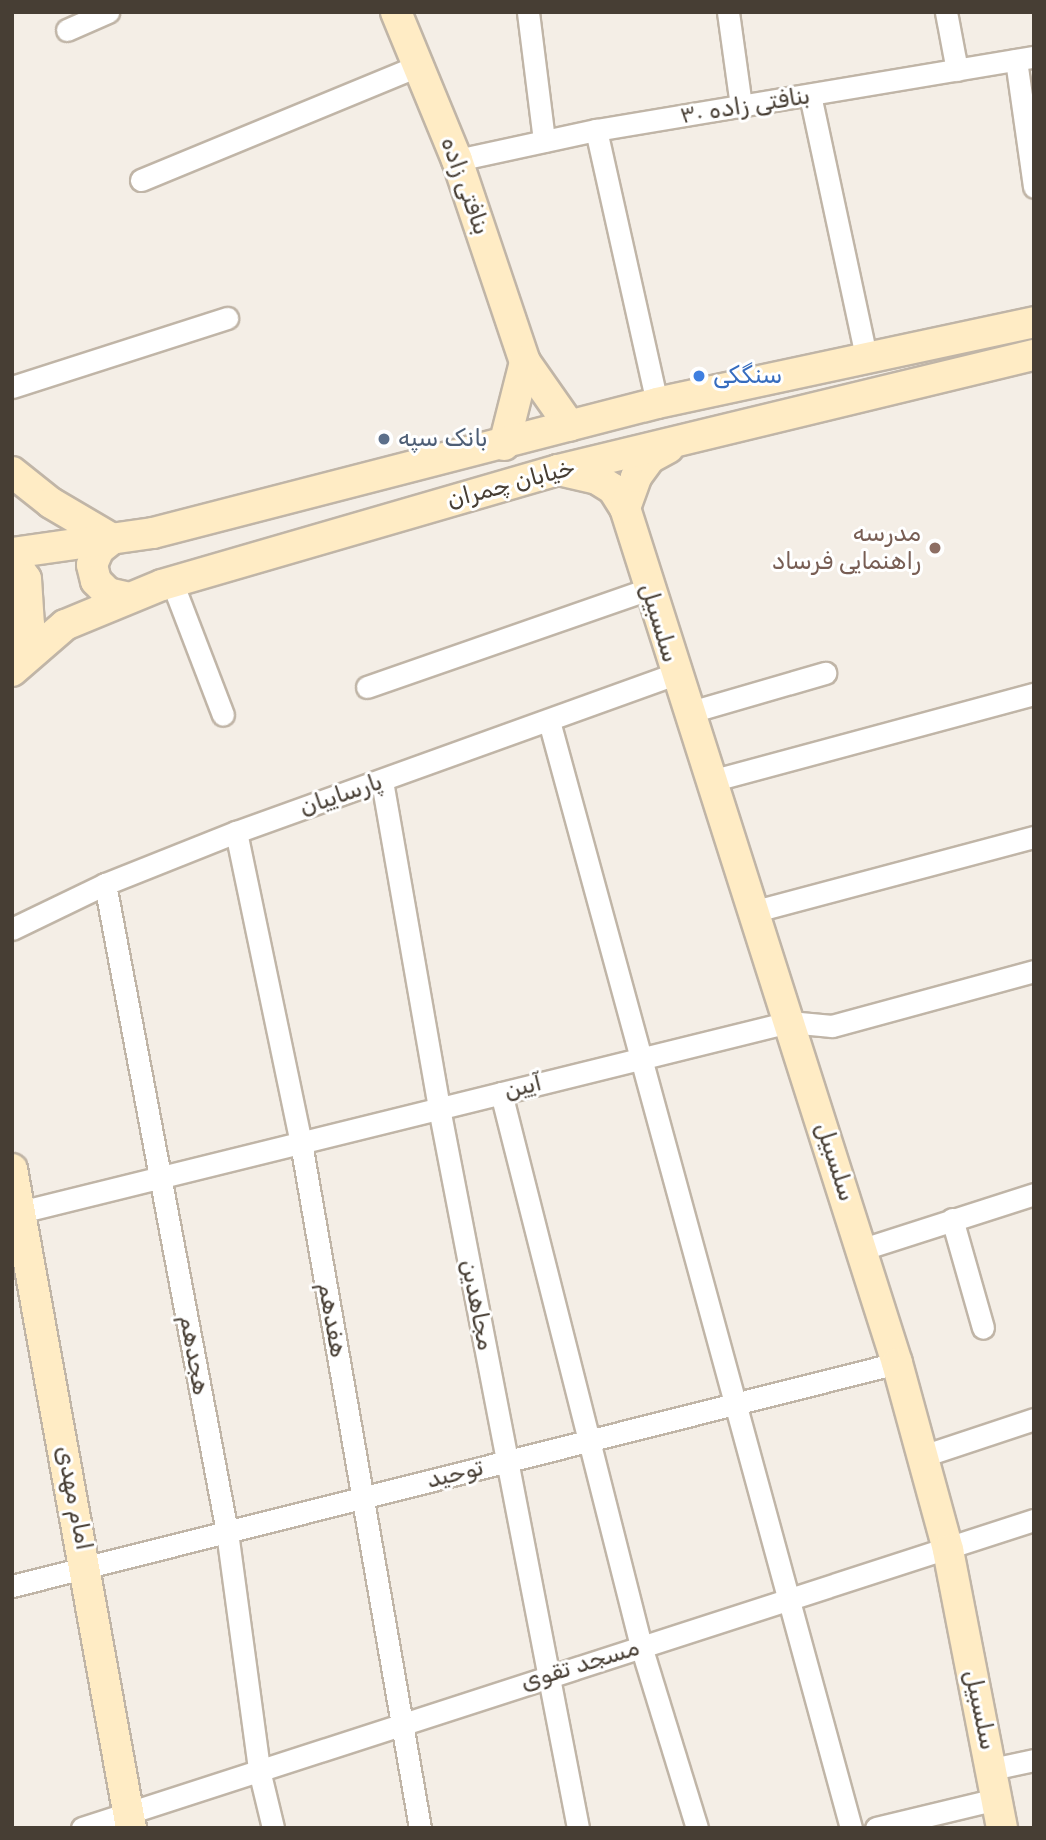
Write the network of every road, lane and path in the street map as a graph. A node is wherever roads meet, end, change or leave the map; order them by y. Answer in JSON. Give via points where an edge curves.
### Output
{"nodes":[{"id":1,"x":108,"y":12,"type":"edge"},
{"id":2,"x":396,"y":12,"type":"edge"},
{"id":3,"x":528,"y":12,"type":"edge"},
{"id":4,"x":727,"y":12,"type":"edge"},
{"id":5,"x":946,"y":12,"type":"edge"},
{"id":6,"x":67,"y":30,"type":"dead end"},
{"id":7,"x":1025,"y":59,"type":"edge"},
{"id":8,"x":417,"y":66,"type":"junction"},
{"id":9,"x":957,"y":70,"type":"junction"},
{"id":10,"x":810,"y":95,"type":"junction"},
{"id":11,"x":741,"y":106,"type":"junction"},
{"id":12,"x":596,"y":130,"type":"junction"},
{"id":13,"x":544,"y":141,"type":"junction"},
{"id":14,"x":457,"y":159,"type":"junction"},
{"id":15,"x":141,"y":180,"type":"dead end"},
{"id":16,"x":1034,"y":187,"type":"edge"},
{"id":17,"x":227,"y":318,"type":"dead end"},
{"id":18,"x":1034,"y":322,"type":"edge"},
{"id":19,"x":1034,"y":355,"type":"edge"},
{"id":20,"x":866,"y":356,"type":"junction"},
{"id":21,"x":525,"y":362,"type":"junction"},
{"id":22,"x":12,"y":387,"type":"edge"},
{"id":23,"x":657,"y":403,"type":"junction"},
{"id":24,"x":570,"y":426,"type":"junction"},
{"id":25,"x":676,"y":443,"type":"junction"},
{"id":26,"x":504,"y":445,"type":"junction"},
{"id":27,"x":558,"y":470,"type":"junction"},
{"id":28,"x":12,"y":472,"type":"edge"},
{"id":29,"x":625,"y":508,"type":"junction"},
{"id":30,"x":112,"y":539,"type":"junction"},
{"id":31,"x":12,"y":553,"type":"edge"},
{"id":32,"x":12,"y":559,"type":"edge"},
{"id":33,"x":172,"y":582,"type":"junction"},
{"id":34,"x":649,"y":589,"type":"junction"},
{"id":35,"x":125,"y":597,"type":"junction"},
{"id":36,"x":12,"y":662,"type":"edge"},
{"id":37,"x":12,"y":671,"type":"edge"},
{"id":38,"x":825,"y":673,"type":"dead end"},
{"id":39,"x":675,"y":674,"type":"junction"},
{"id":40,"x":368,"y":687,"type":"dead end"},
{"id":41,"x":1034,"y":694,"type":"edge"},
{"id":42,"x":687,"y":713,"type":"junction"},
{"id":43,"x":223,"y":715,"type":"dead end"},
{"id":44,"x":549,"y":721,"type":"junction"},
{"id":45,"x":382,"y":781,"type":"junction"},
{"id":46,"x":710,"y":781,"type":"junction"},
{"id":47,"x":236,"y":832,"type":"junction"},
{"id":48,"x":1034,"y":837,"type":"edge"},
{"id":49,"x":105,"y":884,"type":"junction"},
{"id":50,"x":752,"y":912,"type":"junction"},
{"id":51,"x":12,"y":929,"type":"edge"},
{"id":52,"x":1034,"y":971,"type":"edge"},
{"id":53,"x":789,"y":1021,"type":"junction"},
{"id":54,"x":640,"y":1058,"type":"junction"},
{"id":55,"x":501,"y":1093,"type":"junction"},
{"id":56,"x":439,"y":1108,"type":"junction"},
{"id":57,"x":301,"y":1143,"type":"junction"},
{"id":58,"x":12,"y":1169,"type":"edge"},
{"id":59,"x":162,"y":1179,"type":"junction"},
{"id":60,"x":1034,"y":1194,"type":"edge"},
{"id":61,"x":16,"y":1213,"type":"edge"},
{"id":62,"x":952,"y":1219,"type":"junction"},
{"id":63,"x":863,"y":1249,"type":"junction"},
{"id":64,"x":982,"y":1328,"type":"dead end"},
{"id":65,"x":897,"y":1363,"type":"junction"},
{"id":66,"x":733,"y":1404,"type":"junction"},
{"id":67,"x":1034,"y":1419,"type":"edge"},
{"id":68,"x":592,"y":1440,"type":"junction"},
{"id":69,"x":923,"y":1456,"type":"junction"},
{"id":70,"x":507,"y":1461,"type":"junction"},
{"id":71,"x":363,"y":1497,"type":"junction"},
{"id":72,"x":1034,"y":1520,"type":"edge"},
{"id":73,"x":227,"y":1532,"type":"junction"},
{"id":74,"x":948,"y":1550,"type":"junction"},
{"id":75,"x":86,"y":1567,"type":"junction"},
{"id":76,"x":12,"y":1586,"type":"edge"},
{"id":77,"x":786,"y":1601,"type":"junction"},
{"id":78,"x":641,"y":1646,"type":"junction"},
{"id":79,"x":549,"y":1675,"type":"junction"},
{"id":80,"x":399,"y":1722,"type":"junction"},
{"id":81,"x":1034,"y":1760,"type":"edge"},
{"id":82,"x":992,"y":1769,"type":"junction"},
{"id":83,"x":259,"y":1770,"type":"junction"},
{"id":84,"x":1000,"y":1814,"type":"edge"},
{"id":85,"x":129,"y":1820,"type":"edge"},
{"id":86,"x":82,"y":1828,"type":"edge"},
{"id":87,"x":273,"y":1828,"type":"edge"},
{"id":88,"x":420,"y":1828,"type":"edge"},
{"id":89,"x":578,"y":1828,"type":"edge"},
{"id":90,"x":697,"y":1828,"type":"edge"},
{"id":91,"x":851,"y":1828,"type":"edge"},
{"id":92,"x":876,"y":1828,"type":"edge"}],
"edges":[{"from":1,"to":6,"type":"street"},
{"from":2,"to":8,"type":"main road","name":"بنافتی زاده"},
{"from":3,"to":13,"type":"street"},
{"from":4,"to":11,"type":"street"},
{"from":5,"to":9,"type":"street"},
{"from":7,"to":9,"type":"street","name":"بنافتی زاده ۳۰"},
{"from":7,"to":16,"type":"street"},
{"from":8,"to":14,"type":"main road","name":"بنافتی زاده"},
{"from":8,"to":15,"type":"street"},
{"from":9,"to":10,"type":"street","name":"بنافتی زاده ۳۰"},
{"from":10,"to":11,"type":"street","name":"بنافتی زاده ۳۰"},
{"from":10,"to":20,"type":"street"},
{"from":11,"to":12,"type":"street","name":"بنافتی زاده ۳۰"},
{"from":12,"to":13,"type":"street","name":"بنافتی زاده ۳۰"},
{"from":12,"to":23,"type":"street"},
{"from":13,"to":14,"type":"street","name":"بنافتی زاده ۳۰"},
{"from":14,"to":21,"type":"main road","name":"بنافتی زاده"},
{"from":17,"to":22,"type":"street"},
{"from":18,"to":20,"type":"main road","name":"خیابان چمران"},
{"from":19,"to":25,"type":"main road","name":"خیابان چمران"},
{"from":20,"to":23,"type":"main road","name":"خیابان چمران"},
{"from":21,"to":24,"type":"main road","name":"بنافتی زاده"},
{"from":21,"to":26,"type":"main road"},
{"from":23,"to":24,"type":"main road","name":"خیابان چمران"},
{"from":24,"to":26,"type":"main road","name":"خیابان چمران"},
{"from":25,"to":27,"type":"main road","name":"خیابان چمران"},
{"from":25,"to":29,"type":"main road","via":[[650,458],[636,477]]},
{"from":26,"to":30,"type":"main road","name":"خیابان چمران"},
{"from":27,"to":29,"type":"main road","name":"سلسبیل","via":[[597,479],[613,488]]},
{"from":27,"to":33,"type":"main road","name":"خیابان چمران"},
{"from":28,"to":30,"type":"main road","via":[[51,503]]},
{"from":29,"to":34,"type":"main road","name":"سلسبیل"},
{"from":30,"to":31,"type":"main road","name":"خیابان چمران"},
{"from":30,"to":35,"type":"main road","via":[[99,549],[92,565],[96,582],[108,593]]},
{"from":32,"to":36,"type":"main road","via":[[26,579],[29,625]]},
{"from":33,"to":35,"type":"main road","name":"خیابان چمران"},
{"from":33,"to":43,"type":"street"},
{"from":34,"to":39,"type":"main road","name":"سلسبیل"},
{"from":34,"to":40,"type":"street"},
{"from":35,"to":37,"type":"main road","name":"خیابان چمران","via":[[65,625]]},
{"from":38,"to":42,"type":"street"},
{"from":39,"to":42,"type":"main road","name":"سلسبیل"},
{"from":39,"to":44,"type":"street","name":"پارساییان"},
{"from":41,"to":46,"type":"street"},
{"from":42,"to":46,"type":"main road","name":"سلسبیل"},
{"from":44,"to":45,"type":"street","name":"پارساییان"},
{"from":44,"to":54,"type":"street"},
{"from":45,"to":47,"type":"street","name":"پارساییان"},
{"from":45,"to":56,"type":"street","name":"مجاهدین"},
{"from":46,"to":50,"type":"main road","name":"سلسبیل"},
{"from":47,"to":49,"type":"street","name":"پارساییان"},
{"from":47,"to":57,"type":"street","name":"هفدهم"},
{"from":48,"to":50,"type":"street"},
{"from":49,"to":51,"type":"street","name":"پارساییان"},
{"from":49,"to":59,"type":"street","name":"هجدهم"},
{"from":50,"to":53,"type":"main road","name":"سلسبیل"},
{"from":52,"to":53,"type":"street","name":"آیین","via":[[832,1026]]},
{"from":53,"to":54,"type":"street","name":"آیین"},
{"from":53,"to":63,"type":"main road","name":"سلسبیل"},
{"from":54,"to":55,"type":"street","name":"آیین"},
{"from":54,"to":66,"type":"street"},
{"from":55,"to":56,"type":"street","name":"آیین"},
{"from":55,"to":68,"type":"street"},
{"from":56,"to":57,"type":"street","name":"آیین"},
{"from":56,"to":70,"type":"street","name":"مجاهدین"},
{"from":57,"to":59,"type":"street","name":"آیین"},
{"from":57,"to":71,"type":"street","name":"هفدهم"},
{"from":58,"to":61,"type":"main road","name":"امام مهدی"},
{"from":59,"to":61,"type":"street","name":"آیین"},
{"from":59,"to":73,"type":"street","name":"هجدهم"},
{"from":60,"to":62,"type":"street"},
{"from":61,"to":75,"type":"main road","name":"امام مهدی"},
{"from":62,"to":63,"type":"street"},
{"from":62,"to":64,"type":"street"},
{"from":63,"to":65,"type":"main road","name":"سلسبیل"},
{"from":65,"to":66,"type":"street","name":"توحید"},
{"from":65,"to":69,"type":"main road","name":"سلسبیل"},
{"from":66,"to":68,"type":"street","name":"توحید"},
{"from":66,"to":77,"type":"street"},
{"from":67,"to":69,"type":"street"},
{"from":68,"to":70,"type":"street","name":"توحید"},
{"from":68,"to":78,"type":"street"},
{"from":69,"to":74,"type":"main road","name":"سلسبیل"},
{"from":70,"to":71,"type":"street","name":"توحید"},
{"from":70,"to":79,"type":"street","name":"مجاهدین"},
{"from":71,"to":73,"type":"street","name":"توحید"},
{"from":71,"to":80,"type":"street","name":"هفدهم"},
{"from":72,"to":74,"type":"street","name":"مسجد تقوی"},
{"from":73,"to":75,"type":"street","name":"توحید"},
{"from":73,"to":83,"type":"street","name":"هجدهم"},
{"from":74,"to":77,"type":"street","name":"مسجد تقوی"},
{"from":74,"to":82,"type":"main road","name":"سلسبیل"},
{"from":75,"to":76,"type":"street","name":"توحید"},
{"from":75,"to":85,"type":"main road","name":"امام مهدی"},
{"from":77,"to":78,"type":"street","name":"مسجد تقوی"},
{"from":77,"to":91,"type":"street"},
{"from":78,"to":79,"type":"street","name":"مسجد تقوی"},
{"from":78,"to":90,"type":"street"},
{"from":79,"to":80,"type":"street","name":"مسجد تقوی"},
{"from":79,"to":89,"type":"street","name":"مجاهدین"},
{"from":80,"to":83,"type":"street","name":"مسجد تقوی"},
{"from":80,"to":88,"type":"street","name":"هفدهم"},
{"from":81,"to":82,"type":"street"},
{"from":82,"to":84,"type":"main road","name":"سلسبیل"},
{"from":83,"to":85,"type":"street","name":"مسجد تقوی"},
{"from":83,"to":87,"type":"street","name":"هجدهم"},
{"from":84,"to":92,"type":"street"},
{"from":85,"to":86,"type":"street","name":"مسجد تقوی"}]}
